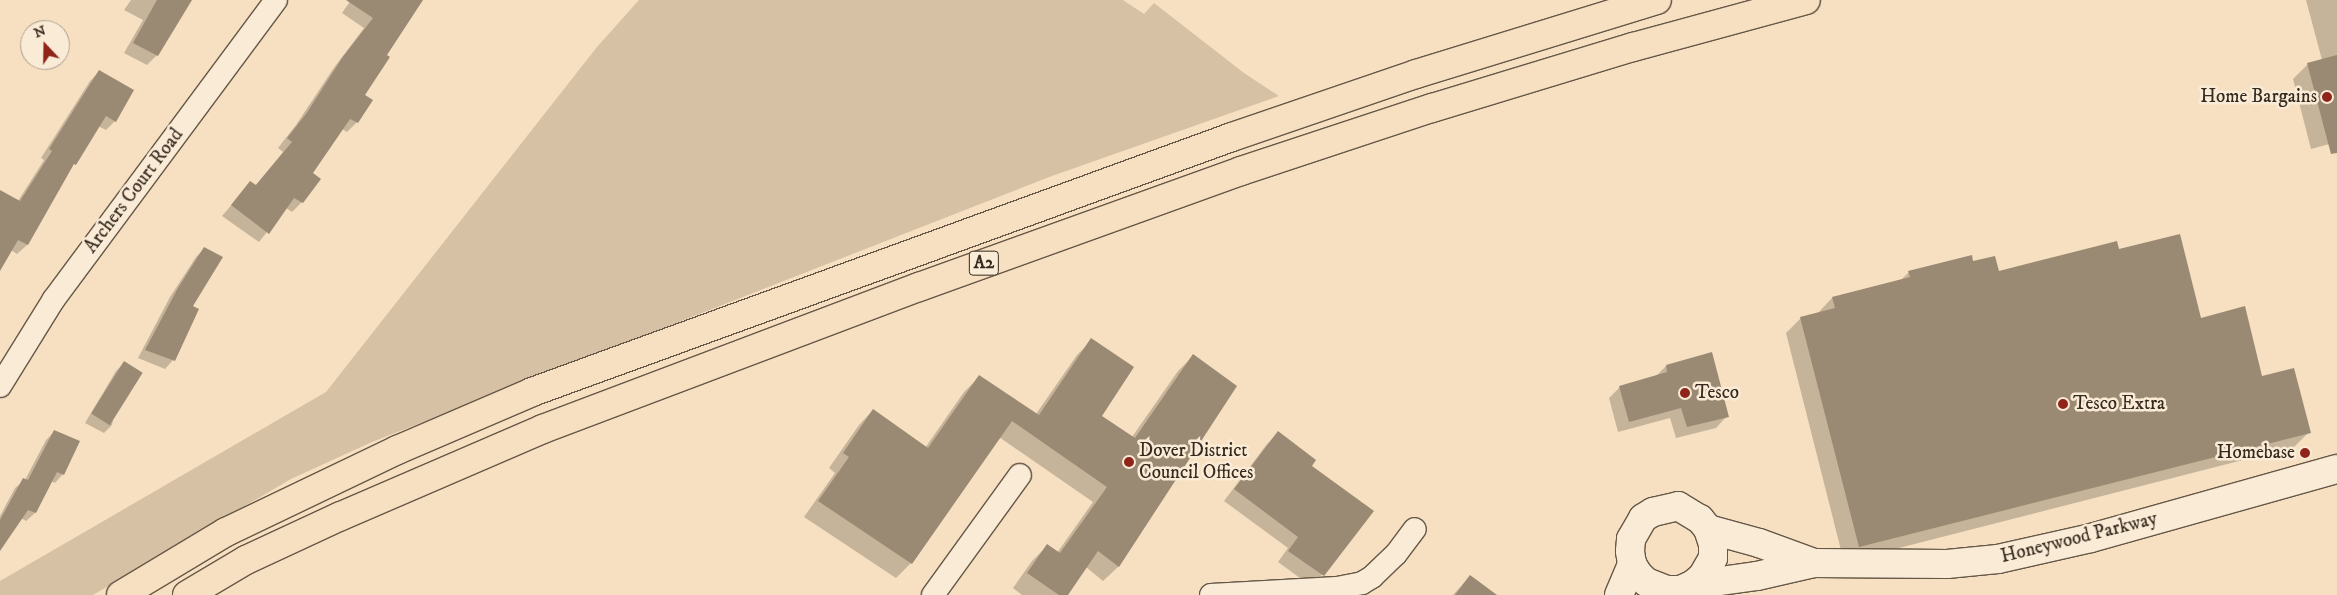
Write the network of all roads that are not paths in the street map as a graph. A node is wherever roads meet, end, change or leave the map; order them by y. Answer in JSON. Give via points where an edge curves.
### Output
{"nodes":[{"id":1,"x":276,"y":0,"type":"edge"},
{"id":2,"x":1658,"y":0,"type":"edge"},
{"id":3,"x":1806,"y":0,"type":"edge"},
{"id":4,"x":0,"y":386,"type":"edge"},
{"id":5,"x":2337,"y":469,"type":"edge"},
{"id":6,"x":1020,"y":475,"type":"dead end"},
{"id":7,"x":1415,"y":528,"type":"dead end"},
{"id":8,"x":1708,"y":529,"type":"junction"},
{"id":9,"x":1814,"y":563,"type":"junction"},
{"id":10,"x":1632,"y":564,"type":"junction"},
{"id":11,"x":1673,"y":590,"type":"edge"},
{"id":12,"x":121,"y":595,"type":"edge"},
{"id":13,"x":186,"y":595,"type":"edge"},
{"id":14,"x":933,"y":595,"type":"edge"},
{"id":15,"x":1211,"y":595,"type":"edge"},
{"id":16,"x":1619,"y":595,"type":"edge"}],
"edges":[{"from":1,"to":4,"type":"street","name":"Archers Court Road","via":[[54,299]]},
{"from":2,"to":12,"type":"highway","number":"A2","via":[[1416,74],[1232,137],[532,392],[397,450],[226,532]]},
{"from":3,"to":13,"type":"highway","number":"A2","via":[[1633,47],[1432,108],[1241,171],[919,287],[543,429],[246,560]]},
{"from":5,"to":9,"type":"street","name":"Honeywood Parkway","via":[[2091,538],[1998,559],[1947,564]]},
{"from":6,"to":14,"type":"street"},
{"from":7,"to":15,"type":"street","via":[[1396,554],[1362,583],[1337,588]]},
{"from":8,"to":9,"type":"street","name":"Honeywood Parkway"},
{"from":8,"to":10,"type":"street","via":[[1700,519],[1678,506],[1653,512],[1643,518],[1631,539]]},
{"from":8,"to":11,"type":"street","via":[[1713,558],[1702,577]]},
{"from":9,"to":11,"type":"street","name":"Honeywood Parkway"},
{"from":10,"to":11,"type":"street","via":[[1646,582]]},
{"from":10,"to":16,"type":"street"}]}
